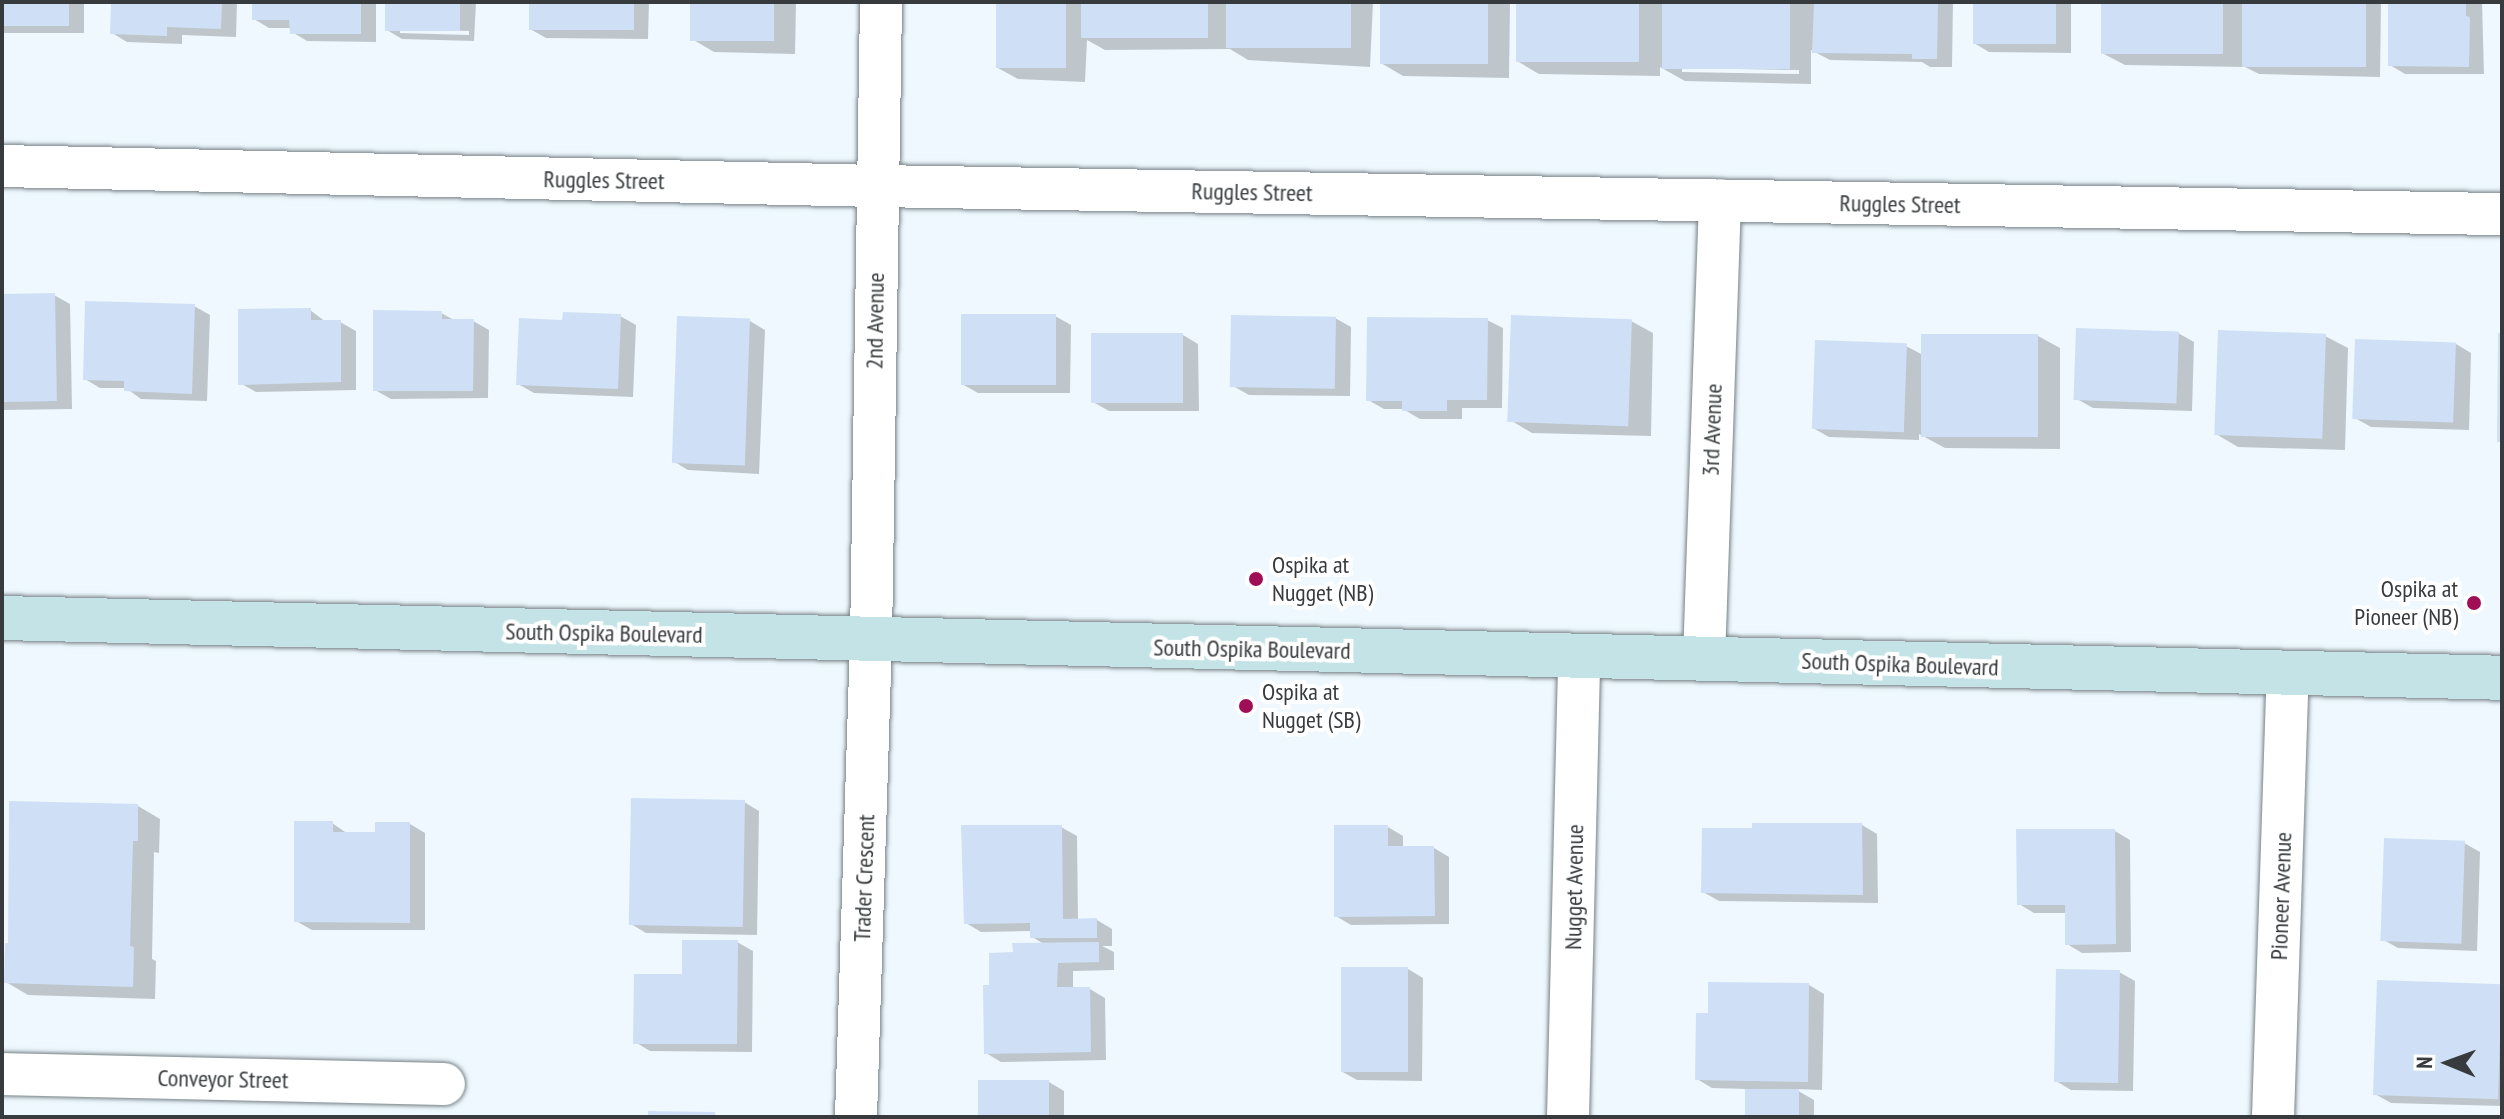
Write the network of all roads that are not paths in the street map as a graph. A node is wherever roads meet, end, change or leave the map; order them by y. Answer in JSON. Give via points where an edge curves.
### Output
{"nodes":[{"id":1,"x":881,"y":2,"type":"edge"},
{"id":2,"x":2,"y":166,"type":"edge"},
{"id":3,"x":876,"y":186,"type":"junction"},
{"id":4,"x":1720,"y":200,"type":"junction"},
{"id":5,"x":2502,"y":214,"type":"edge"},
{"id":6,"x":2,"y":618,"type":"edge"},
{"id":7,"x":871,"y":640,"type":"junction"},
{"id":8,"x":1579,"y":656,"type":"junction"},
{"id":9,"x":1704,"y":659,"type":"junction"},
{"id":10,"x":2288,"y":674,"type":"junction"},
{"id":11,"x":2502,"y":678,"type":"edge"},
{"id":12,"x":2,"y":1074,"type":"edge"},
{"id":13,"x":444,"y":1084,"type":"dead end"},
{"id":14,"x":856,"y":1117,"type":"edge"},
{"id":15,"x":1568,"y":1117,"type":"edge"},
{"id":16,"x":2273,"y":1117,"type":"edge"}],
"edges":[{"from":1,"to":3,"type":"street","name":"2nd Avenue"},
{"from":2,"to":3,"type":"street","name":"Ruggles Street"},
{"from":3,"to":4,"type":"street","name":"Ruggles Street"},
{"from":3,"to":7,"type":"street","name":"2nd Avenue"},
{"from":4,"to":5,"type":"street","name":"Ruggles Street"},
{"from":4,"to":9,"type":"street","name":"3rd Avenue"},
{"from":6,"to":7,"type":"street","name":"South Ospika Boulevard"},
{"from":7,"to":8,"type":"street","name":"South Ospika Boulevard"},
{"from":7,"to":14,"type":"street","name":"Trader Crescent"},
{"from":8,"to":9,"type":"street","name":"South Ospika Boulevard"},
{"from":8,"to":15,"type":"street","name":"Nugget Avenue"},
{"from":9,"to":10,"type":"street","name":"South Ospika Boulevard"},
{"from":10,"to":11,"type":"street","name":"South Ospika Boulevard"},
{"from":10,"to":16,"type":"street","name":"Pioneer Avenue"},
{"from":12,"to":13,"type":"street","name":"Conveyor Street"}]}
